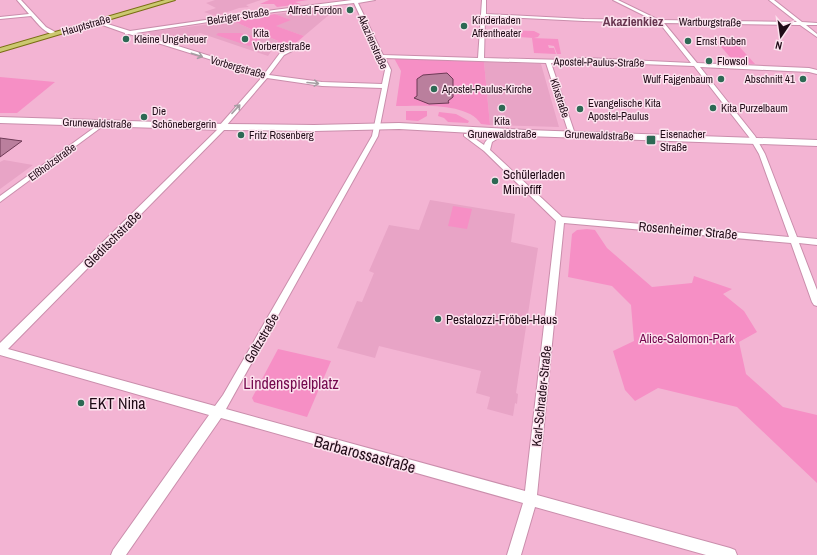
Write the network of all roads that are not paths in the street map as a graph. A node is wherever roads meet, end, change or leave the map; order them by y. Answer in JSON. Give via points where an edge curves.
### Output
{"nodes":[{"id":1,"x":19,"y":0,"type":"edge"},
{"id":2,"x":156,"y":0,"type":"edge"},
{"id":3,"x":172,"y":0,"type":"edge"},
{"id":4,"x":373,"y":0,"type":"edge"},
{"id":5,"x":484,"y":0,"type":"edge"},
{"id":6,"x":615,"y":0,"type":"edge"},
{"id":7,"x":771,"y":0,"type":"edge"},
{"id":8,"x":354,"y":1,"type":"edge"},
{"id":9,"x":31,"y":15,"type":"junction"},
{"id":10,"x":483,"y":16,"type":"junction"},
{"id":11,"x":0,"y":18,"type":"edge"},
{"id":12,"x":96,"y":22,"type":"junction"},
{"id":13,"x":660,"y":22,"type":"junction"},
{"id":14,"x":801,"y":23,"type":"junction"},
{"id":15,"x":817,"y":24,"type":"edge"},
{"id":16,"x":48,"y":30,"type":"junction"},
{"id":17,"x":127,"y":33,"type":"junction"},
{"id":18,"x":55,"y":34,"type":"junction"},
{"id":19,"x":817,"y":36,"type":"edge"},
{"id":20,"x":0,"y":44,"type":"edge"},
{"id":21,"x":0,"y":50,"type":"edge"},
{"id":22,"x":290,"y":50,"type":"dead end"},
{"id":23,"x":381,"y":56,"type":"junction"},
{"id":24,"x":481,"y":58,"type":"junction"},
{"id":25,"x":548,"y":61,"type":"junction"},
{"id":26,"x":696,"y":65,"type":"junction"},
{"id":27,"x":817,"y":72,"type":"edge"},
{"id":28,"x":266,"y":76,"type":"junction"},
{"id":29,"x":385,"y":86,"type":"junction"},
{"id":30,"x":0,"y":120,"type":"edge"},
{"id":31,"x":104,"y":123,"type":"junction"},
{"id":32,"x":222,"y":127,"type":"junction"},
{"id":33,"x":377,"y":129,"type":"junction"},
{"id":34,"x":429,"y":130,"type":"junction"},
{"id":35,"x":572,"y":134,"type":"junction"},
{"id":36,"x":466,"y":135,"type":"junction"},
{"id":37,"x":498,"y":136,"type":"junction"},
{"id":38,"x":756,"y":143,"type":"junction"},
{"id":39,"x":817,"y":143,"type":"edge"},
{"id":40,"x":817,"y":148,"type":"edge"},
{"id":41,"x":486,"y":150,"type":"junction"},
{"id":42,"x":0,"y":200,"type":"edge"},
{"id":43,"x":560,"y":220,"type":"junction"},
{"id":44,"x":793,"y":239,"type":"junction"},
{"id":45,"x":817,"y":242,"type":"edge"},
{"id":46,"x":817,"y":302,"type":"edge"},
{"id":47,"x":0,"y":350,"type":"edge"},
{"id":48,"x":218,"y":413,"type":"junction"},
{"id":49,"x":530,"y":500,"type":"junction"},
{"id":50,"x":118,"y":555,"type":"edge"},
{"id":51,"x":514,"y":555,"type":"edge"},
{"id":52,"x":730,"y":555,"type":"edge"}],
"edges":[{"from":1,"to":9,"type":"street"},
{"from":2,"to":16,"type":"main road","name":"Hauptstraße"},
{"from":3,"to":12,"type":"main road","name":"Hauptstraße"},
{"from":4,"to":8,"type":"street","name":"Belziger Straße"},
{"from":5,"to":10,"type":"street"},
{"from":6,"to":13,"type":"street"},
{"from":7,"to":14,"type":"street"},
{"from":8,"to":17,"type":"street","name":"Belziger Straße"},
{"from":8,"to":23,"type":"street","name":"Akazienstraße"},
{"from":9,"to":11,"type":"street"},
{"from":9,"to":16,"type":"street"},
{"from":10,"to":13,"type":"street","name":"Wartburgstraße"},
{"from":10,"to":24,"type":"street"},
{"from":12,"to":17,"type":"street","name":"Vorbergstraße"},
{"from":12,"to":18,"type":"main road","name":"Hauptstraße"},
{"from":13,"to":14,"type":"street","name":"Wartburgstraße"},
{"from":13,"to":26,"type":"street"},
{"from":14,"to":15,"type":"street","name":"Wartburgstraße"},
{"from":14,"to":19,"type":"street"},
{"from":16,"to":18,"type":"street"},
{"from":16,"to":20,"type":"main road","name":"Hauptstraße"},
{"from":17,"to":28,"type":"street","name":"Vorbergstraße","one_way":true},
{"from":18,"to":21,"type":"main road","name":"Hauptstraße"},
{"from":22,"to":28,"type":"street","name":"Gleditschstraße","via":[[282,54]]},
{"from":23,"to":24,"type":"street","name":"Apostel-Paulus-Straße"},
{"from":23,"to":29,"type":"street","name":"Akazienstraße","via":[[388,70]]},
{"from":24,"to":25,"type":"street","name":"Apostel-Paulus-Straße"},
{"from":25,"to":26,"type":"street","name":"Apostel-Paulus-Straße","via":[[586,60]]},
{"from":25,"to":35,"type":"street","name":"Klixstraße"},
{"from":26,"to":27,"type":"street","name":"Apostel-Paulus-Straße"},
{"from":26,"to":38,"type":"street"},
{"from":28,"to":29,"type":"street","name":"Vorbergstraße","one_way":true,"via":[[310,83]]},
{"from":32,"to":28,"type":"street","name":"Gleditschstraße","one_way":true},
{"from":29,"to":33,"type":"street","name":"Akazienstraße"},
{"from":30,"to":31,"type":"main road","name":"Grunewaldstraße"},
{"from":31,"to":32,"type":"main road","name":"Grunewaldstraße"},
{"from":31,"to":42,"type":"street","name":"Elßholzstraße"},
{"from":32,"to":33,"type":"main road","name":"Grunewaldstraße"},
{"from":32,"to":47,"type":"street","name":"Gleditschstraße"},
{"from":33,"to":34,"type":"main road","name":"Grunewaldstraße"},
{"from":33,"to":48,"type":"street","name":"Goltzstraße"},
{"from":34,"to":35,"type":"main road","name":"Grunewaldstraße"},
{"from":34,"to":36,"type":"main road","name":"Grunewaldstraße"},
{"from":35,"to":38,"type":"main road","name":"Grunewaldstraße"},
{"from":36,"to":37,"type":"main road","name":"Grunewaldstraße"},
{"from":36,"to":41,"type":"street"},
{"from":37,"to":38,"type":"main road","name":"Grunewaldstraße"},
{"from":37,"to":41,"type":"street","via":[[489,141]]},
{"from":38,"to":39,"type":"main road","name":"Grunewaldstraße"},
{"from":38,"to":40,"type":"main road","name":"Grunewaldstraße"},
{"from":38,"to":44,"type":"street"},
{"from":41,"to":43,"type":"street"},
{"from":43,"to":44,"type":"street","name":"Rosenheimer Straße"},
{"from":43,"to":49,"type":"street","name":"Karl-Schrader-Straße"},
{"from":44,"to":45,"type":"street","name":"Rosenheimer Straße"},
{"from":44,"to":46,"type":"street"},
{"from":47,"to":48,"type":"street","name":"Barbarossastraße"},
{"from":48,"to":49,"type":"street","name":"Barbarossastraße"},
{"from":48,"to":50,"type":"street","name":"Goltzstraße"},
{"from":49,"to":51,"type":"street","name":"Karl-Schrader-Straße"},
{"from":49,"to":52,"type":"street","name":"Barbarossastraße"}]}
